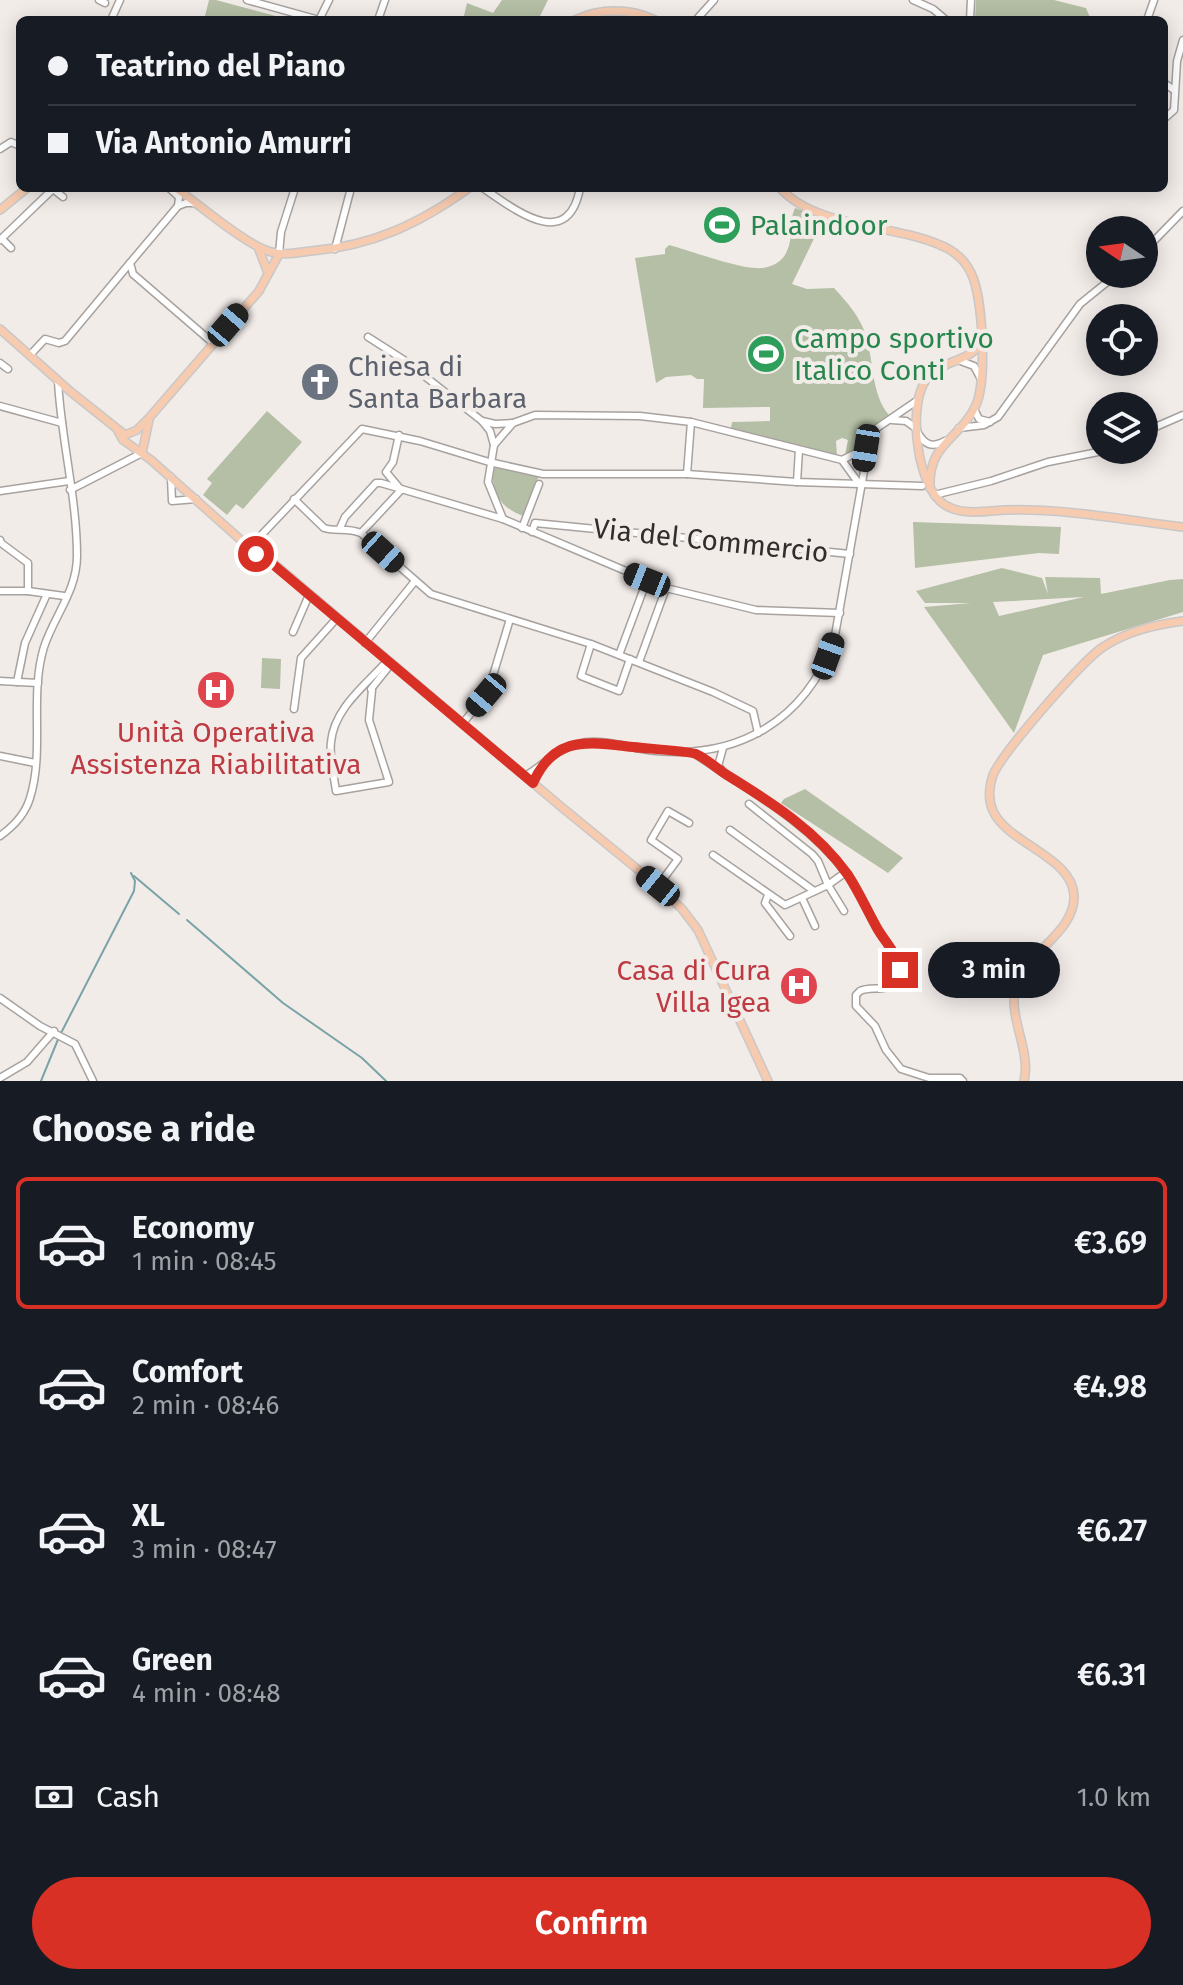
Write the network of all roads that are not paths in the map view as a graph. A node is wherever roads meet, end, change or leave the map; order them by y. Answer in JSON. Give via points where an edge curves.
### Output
{"nodes":[{"id":1,"x":247,"y":0,"type":"edge"},
{"id":2,"x":714,"y":0,"type":"edge"},
{"id":3,"x":913,"y":0,"type":"edge"},
{"id":4,"x":270,"y":3,"type":"edge"},
{"id":5,"x":307,"y":16,"type":"edge"},
{"id":6,"x":586,"y":16,"type":"edge"},
{"id":7,"x":641,"y":16,"type":"edge"},
{"id":8,"x":700,"y":16,"type":"edge"},
{"id":9,"x":941,"y":16,"type":"edge"},
{"id":10,"x":1183,"y":40,"type":"edge"},
{"id":11,"x":1168,"y":86,"type":"edge"},
{"id":12,"x":1174,"y":90,"type":"junction"},
{"id":13,"x":1174,"y":110,"type":"junction"},
{"id":14,"x":1168,"y":115,"type":"edge"},
{"id":15,"x":1183,"y":116,"type":"edge"},
{"id":16,"x":22,"y":192,"type":"edge"},
{"id":17,"x":50,"y":192,"type":"edge"},
{"id":18,"x":58,"y":192,"type":"edge"},
{"id":19,"x":175,"y":192,"type":"edge"},
{"id":20,"x":182,"y":192,"type":"edge"},
{"id":21,"x":294,"y":192,"type":"edge"},
{"id":22,"x":350,"y":192,"type":"edge"},
{"id":23,"x":463,"y":192,"type":"edge"},
{"id":24,"x":489,"y":192,"type":"edge"},
{"id":25,"x":579,"y":192,"type":"edge"},
{"id":26,"x":785,"y":192,"type":"edge"},
{"id":27,"x":63,"y":197,"type":"dead end"},
{"id":28,"x":199,"y":204,"type":"junction"},
{"id":29,"x":178,"y":206,"type":"junction"},
{"id":30,"x":0,"y":210,"type":"edge"},
{"id":31,"x":1183,"y":211,"type":"edge"},
{"id":32,"x":1158,"y":237,"type":"edge"},
{"id":33,"x":1,"y":240,"type":"edge"},
{"id":34,"x":256,"y":245,"type":"junction"},
{"id":35,"x":11,"y":248,"type":"dead end"},
{"id":36,"x":335,"y":249,"type":"junction"},
{"id":37,"x":279,"y":254,"type":"junction"},
{"id":38,"x":130,"y":263,"type":"junction"},
{"id":39,"x":268,"y":275,"type":"junction"},
{"id":40,"x":1100,"y":288,"type":"edge"},
{"id":41,"x":0,"y":329,"type":"edge"},
{"id":42,"x":368,"y":337,"type":"dead end"},
{"id":43,"x":213,"y":343,"type":"junction"},
{"id":44,"x":981,"y":344,"type":"junction"},
{"id":45,"x":30,"y":355,"type":"junction"},
{"id":46,"x":958,"y":360,"type":"junction"},
{"id":47,"x":0,"y":363,"type":"edge"},
{"id":48,"x":8,"y":369,"type":"dead end"},
{"id":49,"x":58,"y":381,"type":"junction"},
{"id":50,"x":982,"y":383,"type":"junction"},
{"id":51,"x":918,"y":400,"type":"junction"},
{"id":52,"x":0,"y":406,"type":"edge"},
{"id":53,"x":974,"y":409,"type":"junction"},
{"id":54,"x":1183,"y":415,"type":"edge"},
{"id":55,"x":149,"y":418,"type":"junction"},
{"id":56,"x":892,"y":420,"type":"junction"},
{"id":57,"x":482,"y":421,"type":"junction"},
{"id":58,"x":691,"y":422,"type":"junction"},
{"id":59,"x":990,"y":422,"type":"junction"},
{"id":60,"x":62,"y":423,"type":"junction"},
{"id":61,"x":513,"y":423,"type":"junction"},
{"id":62,"x":495,"y":424,"type":"junction"},
{"id":63,"x":1158,"y":426,"type":"edge"},
{"id":64,"x":959,"y":428,"type":"junction"},
{"id":65,"x":117,"y":429,"type":"junction"},
{"id":66,"x":490,"y":431,"type":"junction"},
{"id":67,"x":918,"y":431,"type":"junction"},
{"id":68,"x":501,"y":434,"type":"junction"},
{"id":69,"x":399,"y":435,"type":"junction"},
{"id":70,"x":870,"y":437,"type":"junction"},
{"id":71,"x":945,"y":441,"type":"junction"},
{"id":72,"x":494,"y":445,"type":"junction"},
{"id":73,"x":799,"y":450,"type":"junction"},
{"id":74,"x":142,"y":453,"type":"junction"},
{"id":75,"x":1086,"y":454,"type":"edge"},
{"id":76,"x":842,"y":460,"type":"junction"},
{"id":77,"x":489,"y":462,"type":"junction"},
{"id":78,"x":848,"y":470,"type":"junction"},
{"id":79,"x":386,"y":472,"type":"junction"},
{"id":80,"x":687,"y":474,"type":"junction"},
{"id":81,"x":171,"y":477,"type":"junction"},
{"id":82,"x":69,"y":481,"type":"junction"},
{"id":83,"x":797,"y":482,"type":"junction"},
{"id":84,"x":376,"y":483,"type":"junction"},
{"id":85,"x":539,"y":484,"type":"dead end"},
{"id":86,"x":848,"y":484,"type":"junction"},
{"id":87,"x":860,"y":485,"type":"junction"},
{"id":88,"x":929,"y":489,"type":"junction"},
{"id":89,"x":70,"y":490,"type":"junction"},
{"id":90,"x":401,"y":490,"type":"junction"},
{"id":91,"x":0,"y":491,"type":"edge"},
{"id":92,"x":196,"y":499,"type":"junction"},
{"id":93,"x":294,"y":499,"type":"junction"},
{"id":94,"x":503,"y":519,"type":"junction"},
{"id":95,"x":1183,"y":527,"type":"edge"},
{"id":96,"x":340,"y":528,"type":"junction"},
{"id":97,"x":522,"y":528,"type":"junction"},
{"id":98,"x":532,"y":532,"type":"junction"},
{"id":99,"x":361,"y":533,"type":"junction"},
{"id":100,"x":0,"y":540,"type":"edge"},
{"id":101,"x":250,"y":547,"type":"junction"},
{"id":102,"x":850,"y":554,"type":"junction"},
{"id":103,"x":647,"y":580,"type":"junction"},
{"id":104,"x":415,"y":581,"type":"junction"},
{"id":105,"x":666,"y":588,"type":"junction"},
{"id":106,"x":0,"y":591,"type":"edge"},
{"id":107,"x":28,"y":591,"type":"junction"},
{"id":108,"x":47,"y":594,"type":"junction"},
{"id":109,"x":309,"y":595,"type":"junction"},
{"id":110,"x":64,"y":596,"type":"dead end"},
{"id":111,"x":840,"y":613,"type":"junction"},
{"id":112,"x":337,"y":618,"type":"junction"},
{"id":113,"x":510,"y":619,"type":"junction"},
{"id":114,"x":1183,"y":621,"type":"edge"},
{"id":115,"x":293,"y":632,"type":"dead end"},
{"id":116,"x":365,"y":643,"type":"junction"},
{"id":117,"x":591,"y":644,"type":"junction"},
{"id":118,"x":619,"y":655,"type":"junction"},
{"id":119,"x":630,"y":659,"type":"junction"},
{"id":120,"x":389,"y":662,"type":"junction"},
{"id":121,"x":639,"y":662,"type":"junction"},
{"id":122,"x":0,"y":681,"type":"edge"},
{"id":123,"x":17,"y":682,"type":"junction"},
{"id":124,"x":38,"y":683,"type":"junction"},
{"id":125,"x":366,"y":684,"type":"junction"},
{"id":126,"x":372,"y":690,"type":"junction"},
{"id":127,"x":294,"y":709,"type":"dead end"},
{"id":128,"x":463,"y":723,"type":"junction"},
{"id":129,"x":758,"y":733,"type":"junction"},
{"id":130,"x":723,"y":748,"type":"junction"},
{"id":131,"x":708,"y":751,"type":"junction"},
{"id":132,"x":694,"y":753,"type":"junction"},
{"id":133,"x":0,"y":756,"type":"edge"},
{"id":134,"x":35,"y":763,"type":"junction"},
{"id":135,"x":540,"y":767,"type":"junction"},
{"id":136,"x":719,"y":769,"type":"junction"},
{"id":137,"x":525,"y":776,"type":"junction"},
{"id":138,"x":533,"y":783,"type":"junction"},
{"id":139,"x":749,"y":804,"type":"dead end"},
{"id":140,"x":689,"y":823,"type":"dead end"},
{"id":141,"x":730,"y":830,"type":"dead end"},
{"id":142,"x":0,"y":836,"type":"edge"},
{"id":143,"x":713,"y":855,"type":"dead end"},
{"id":144,"x":846,"y":872,"type":"junction"},
{"id":145,"x":828,"y":885,"type":"junction"},
{"id":146,"x":658,"y":886,"type":"junction"},
{"id":147,"x":817,"y":890,"type":"junction"},
{"id":148,"x":771,"y":898,"type":"junction"},
{"id":149,"x":802,"y":898,"type":"junction"},
{"id":150,"x":844,"y":911,"type":"dead end"},
{"id":151,"x":815,"y":926,"type":"dead end"},
{"id":152,"x":790,"y":936,"type":"dead end"},
{"id":153,"x":0,"y":998,"type":"edge"},
{"id":154,"x":59,"y":1034,"type":"junction"},
{"id":155,"x":0,"y":1078,"type":"edge"},
{"id":156,"x":956,"y":1080,"type":"edge"},
{"id":157,"x":93,"y":1081,"type":"edge"},
{"id":158,"x":768,"y":1081,"type":"edge"},
{"id":159,"x":1024,"y":1081,"type":"edge"}],
"edges":[{"from":1,"to":4,"type":"street"},
{"from":2,"to":8,"type":"street"},
{"from":3,"to":9,"type":"street"},
{"from":4,"to":5,"type":"street"},
{"from":6,"to":7,"type":"main road","via":[[624,11]]},
{"from":10,"to":12,"type":"street"},
{"from":11,"to":12,"type":"street"},
{"from":12,"to":13,"type":"street"},
{"from":13,"to":14,"type":"street"},
{"from":13,"to":15,"type":"street"},
{"from":16,"to":30,"type":"main road"},
{"from":17,"to":33,"type":"street"},
{"from":18,"to":27,"type":"street"},
{"from":19,"to":29,"type":"street"},
{"from":20,"to":28,"type":"main road"},
{"from":21,"to":37,"type":"street"},
{"from":22,"to":36,"type":"street"},
{"from":23,"to":36,"type":"main road","via":[[392,233]]},
{"from":24,"to":25,"type":"street","via":[[543,223],[567,216]]},
{"from":26,"to":44,"type":"main road","via":[[804,207],[931,241],[956,254],[976,286]]},
{"from":28,"to":29,"type":"street"},
{"from":28,"to":34,"type":"main road"},
{"from":29,"to":38,"type":"street"},
{"from":31,"to":32,"type":"street"},
{"from":33,"to":35,"type":"street"},
{"from":34,"to":37,"type":"main road"},
{"from":34,"to":39,"type":"main road"},
{"from":36,"to":37,"type":"main road"},
{"from":37,"to":39,"type":"main road"},
{"from":38,"to":43,"type":"street","via":[[133,274]]},
{"from":38,"to":45,"type":"street","via":[[65,341],[45,339]]},
{"from":39,"to":43,"type":"main road"},
{"from":40,"to":59,"type":"street","via":[[1080,304],[1002,413]]},
{"from":41,"to":45,"type":"main road"},
{"from":42,"to":57,"type":"street"},
{"from":43,"to":55,"type":"main road"},
{"from":44,"to":46,"type":"main road"},
{"from":44,"to":50,"type":"main road"},
{"from":45,"to":49,"type":"main road"},
{"from":46,"to":50,"type":"street","via":[[974,366]]},
{"from":46,"to":51,"type":"main road","via":[[936,369]]},
{"from":47,"to":48,"type":"street"},
{"from":49,"to":60,"type":"street"},
{"from":49,"to":65,"type":"main road"},
{"from":50,"to":53,"type":"main road"},
{"from":51,"to":56,"type":"street"},
{"from":51,"to":67,"type":"main road"},
{"from":52,"to":60,"type":"street"},
{"from":53,"to":59,"type":"street","via":[[979,419]]},
{"from":53,"to":64,"type":"main road"},
{"from":54,"to":63,"type":"street"},
{"from":55,"to":65,"type":"main road","via":[[125,435]]},
{"from":55,"to":74,"type":"main road"},
{"from":56,"to":67,"type":"street","via":[[906,421]]},
{"from":56,"to":70,"type":"street"},
{"from":57,"to":62,"type":"street"},
{"from":57,"to":66,"type":"street"},
{"from":58,"to":61,"type":"street","via":[[552,414]]},
{"from":58,"to":73,"type":"street"},
{"from":58,"to":80,"type":"street"},
{"from":59,"to":64,"type":"street"},
{"from":60,"to":82,"type":"street"},
{"from":61,"to":62,"type":"street"},
{"from":61,"to":68,"type":"street"},
{"from":62,"to":68,"type":"street"},
{"from":64,"to":71,"type":"main road"},
{"from":65,"to":74,"type":"main road"},
{"from":66,"to":68,"type":"street"},
{"from":66,"to":72,"type":"street"},
{"from":67,"to":71,"type":"street","via":[[930,445]]},
{"from":67,"to":88,"type":"main road"},
{"from":68,"to":72,"type":"street"},
{"from":69,"to":77,"type":"street"},
{"from":69,"to":79,"type":"street"},
{"from":69,"to":93,"type":"street","via":[[362,429]]},
{"from":70,"to":76,"type":"street"},
{"from":70,"to":87,"type":"street"},
{"from":71,"to":88,"type":"main road","via":[[933,460]]},
{"from":72,"to":77,"type":"street"},
{"from":73,"to":76,"type":"street"},
{"from":73,"to":83,"type":"street"},
{"from":74,"to":81,"type":"main road"},
{"from":74,"to":89,"type":"street"},
{"from":75,"to":88,"type":"street","via":[[991,481]]},
{"from":76,"to":78,"type":"street"},
{"from":77,"to":80,"type":"street","via":[[543,474]]},
{"from":77,"to":94,"type":"street","via":[[489,488]]},
{"from":78,"to":86,"type":"street"},
{"from":78,"to":87,"type":"street"},
{"from":79,"to":84,"type":"street"},
{"from":79,"to":90,"type":"street"},
{"from":80,"to":83,"type":"street"},
{"from":81,"to":92,"type":"main road"},
{"from":81,"to":92,"type":"street","via":[[172,501]]},
{"from":82,"to":89,"type":"street"},
{"from":82,"to":91,"type":"street"},
{"from":83,"to":86,"type":"street"},
{"from":84,"to":90,"type":"street"},
{"from":84,"to":96,"type":"street"},
{"from":85,"to":97,"type":"street"},
{"from":86,"to":87,"type":"street"},
{"from":87,"to":88,"type":"street"},
{"from":87,"to":102,"type":"street"},
{"from":88,"to":95,"type":"main road","via":[[946,506],[962,511],[1015,510]]},
{"from":89,"to":124,"type":"street","via":[[76,566],[68,598],[45,643]]},
{"from":90,"to":94,"type":"street"},
{"from":90,"to":99,"type":"street"},
{"from":92,"to":101,"type":"main road"},
{"from":93,"to":96,"type":"street","via":[[324,528]]},
{"from":93,"to":101,"type":"street"},
{"from":94,"to":97,"type":"street"},
{"from":96,"to":99,"type":"street"},
{"from":97,"to":98,"type":"street"},
{"from":98,"to":102,"type":"street","name":"Via del Commercio","via":[[535,523]]},
{"from":98,"to":103,"type":"street"},
{"from":99,"to":104,"type":"street"},
{"from":100,"to":107,"type":"street","via":[[28,563]]},
{"from":101,"to":109,"type":"main road"},
{"from":102,"to":111,"type":"street"},
{"from":103,"to":105,"type":"street"},
{"from":103,"to":118,"type":"street"},
{"from":104,"to":113,"type":"street","via":[[443,599]]},
{"from":104,"to":116,"type":"street"},
{"from":105,"to":111,"type":"street","via":[[756,610]]},
{"from":105,"to":121,"type":"street"},
{"from":106,"to":107,"type":"street"},
{"from":107,"to":108,"type":"street"},
{"from":108,"to":110,"type":"street"},
{"from":108,"to":123,"type":"street","via":[[25,643]]},
{"from":109,"to":112,"type":"main road"},
{"from":109,"to":115,"type":"street"},
{"from":111,"to":129,"type":"street","via":[[828,656],[805,695]]},
{"from":112,"to":116,"type":"main road"},
{"from":112,"to":127,"type":"street","via":[[301,658]]},
{"from":113,"to":117,"type":"street"},
{"from":113,"to":128,"type":"street","via":[[488,692]]},
{"from":114,"to":159,"type":"main road","via":[[1127,634],[1092,655],[993,776],[990,803],[998,819],[1066,874],[1074,894],[1067,920],[1017,983],[1014,1013],[1026,1058]]},
{"from":116,"to":120,"type":"main road"},
{"from":117,"to":118,"type":"street"},
{"from":117,"to":119,"type":"street","via":[[581,676],[619,691]]},
{"from":118,"to":119,"type":"street"},
{"from":119,"to":121,"type":"street"},
{"from":120,"to":125,"type":"street"},
{"from":120,"to":126,"type":"street"},
{"from":120,"to":128,"type":"main road"},
{"from":121,"to":129,"type":"street","via":[[747,707]]},
{"from":122,"to":123,"type":"street"},
{"from":123,"to":124,"type":"street"},
{"from":124,"to":134,"type":"street"},
{"from":125,"to":126,"type":"street"},
{"from":125,"to":126,"type":"street","via":[[333,731],[336,791],[389,782],[369,720]]},
{"from":128,"to":137,"type":"main road"},
{"from":129,"to":130,"type":"street"},
{"from":130,"to":131,"type":"street"},
{"from":130,"to":136,"type":"street"},
{"from":131,"to":132,"type":"street"},
{"from":131,"to":136,"type":"street"},
{"from":132,"to":135,"type":"street","via":[[582,742],[562,749]]},
{"from":132,"to":136,"type":"street"},
{"from":133,"to":134,"type":"street"},
{"from":134,"to":142,"type":"street","via":[[29,802]]},
{"from":135,"to":137,"type":"street"},
{"from":135,"to":138,"type":"street"},
{"from":136,"to":144,"type":"street","via":[[793,819]]},
{"from":137,"to":138,"type":"main road"},
{"from":138,"to":146,"type":"main road"},
{"from":139,"to":145,"type":"street","via":[[812,854]]},
{"from":140,"to":146,"type":"street","via":[[668,811],[651,840],[678,859]]},
{"from":141,"to":147,"type":"street"},
{"from":143,"to":148,"type":"street"},
{"from":144,"to":145,"type":"street"},
{"from":144,"to":156,"type":"street","via":[[898,958],[900,974],[892,985],[860,991],[856,1006],[901,1069]]},
{"from":145,"to":147,"type":"street"},
{"from":145,"to":150,"type":"street"},
{"from":146,"to":158,"type":"main road","via":[[698,930]]},
{"from":147,"to":149,"type":"street"},
{"from":148,"to":149,"type":"street","via":[[785,905]]},
{"from":148,"to":152,"type":"street","via":[[765,903]]},
{"from":149,"to":151,"type":"street"},
{"from":153,"to":154,"type":"street"},
{"from":154,"to":155,"type":"street"},
{"from":154,"to":157,"type":"street","via":[[79,1048]]}]}
